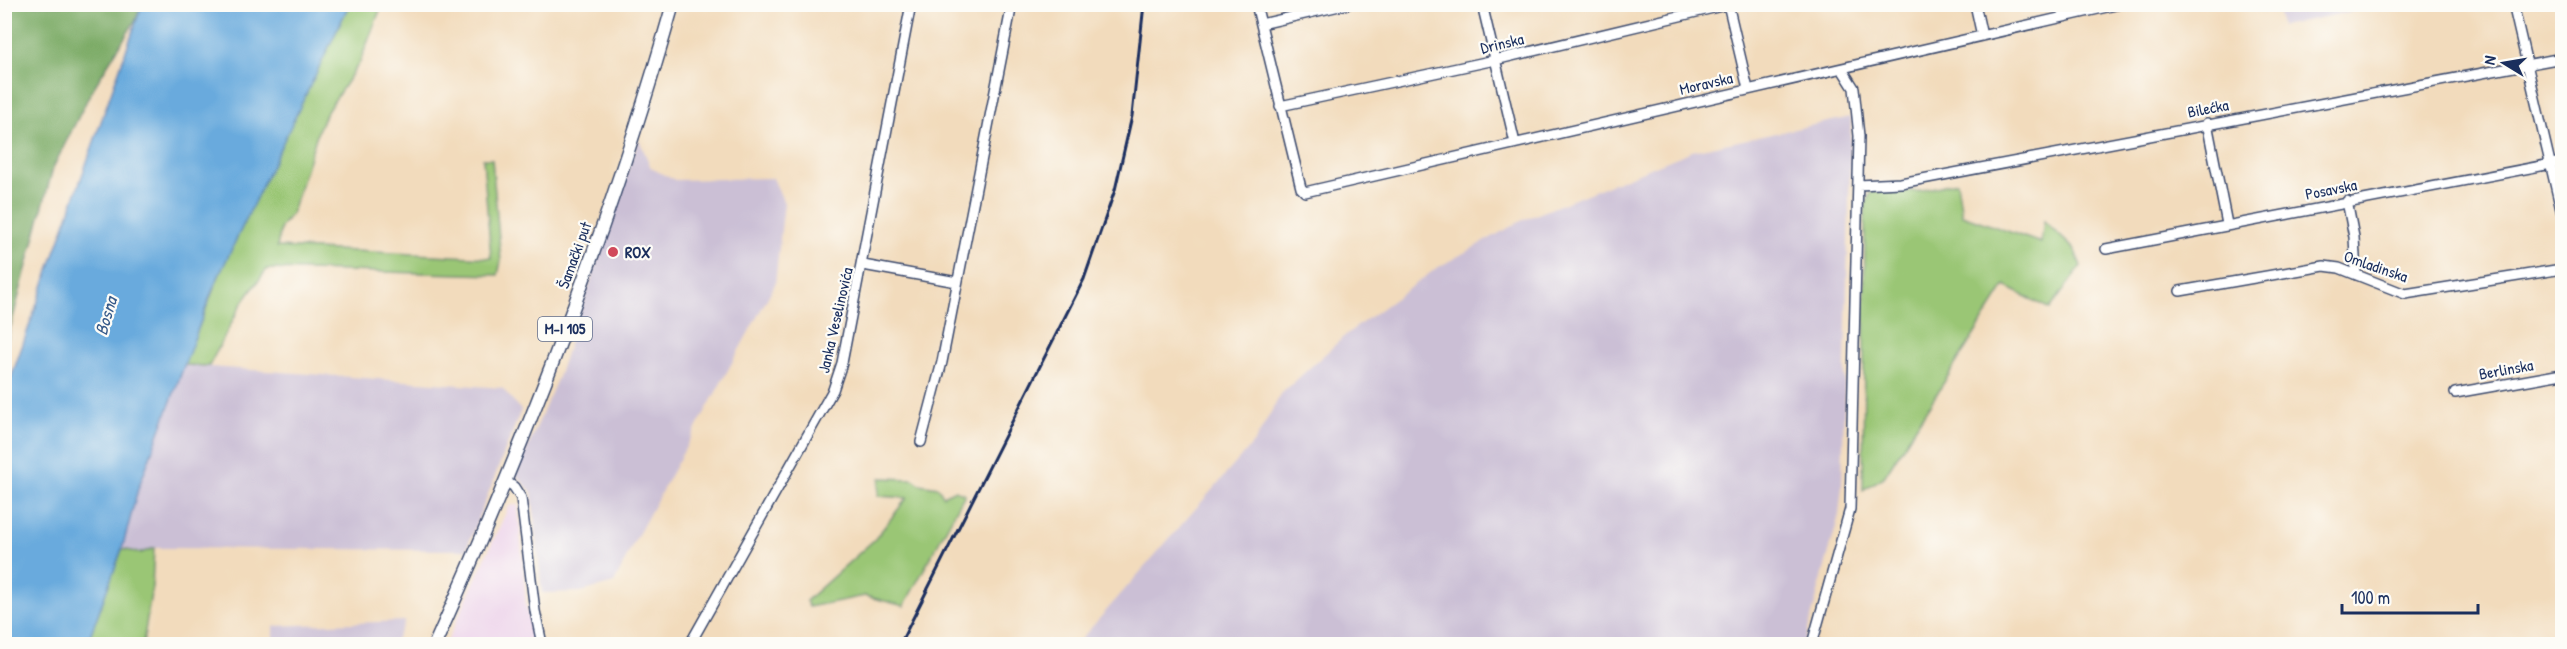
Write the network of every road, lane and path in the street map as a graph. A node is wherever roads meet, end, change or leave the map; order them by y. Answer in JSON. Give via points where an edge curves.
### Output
{"nodes":[{"id":1,"x":673,"y":4,"type":"edge"},
{"id":2,"x":911,"y":4,"type":"edge"},
{"id":3,"x":1012,"y":4,"type":"edge"},
{"id":4,"x":1256,"y":4,"type":"edge"},
{"id":5,"x":1348,"y":4,"type":"edge"},
{"id":6,"x":1482,"y":4,"type":"edge"},
{"id":7,"x":1975,"y":4,"type":"edge"},
{"id":8,"x":2120,"y":4,"type":"edge"},
{"id":9,"x":2513,"y":4,"type":"edge"},
{"id":10,"x":1729,"y":5,"type":"edge"},
{"id":11,"x":1261,"y":24,"type":"junction"},
{"id":12,"x":1982,"y":36,"type":"junction"},
{"id":13,"x":2562,"y":58,"type":"edge"},
{"id":14,"x":1495,"y":60,"type":"junction"},
{"id":15,"x":2527,"y":65,"type":"junction"},
{"id":16,"x":1842,"y":69,"type":"junction"},
{"id":17,"x":1748,"y":89,"type":"junction"},
{"id":18,"x":1280,"y":106,"type":"junction"},
{"id":19,"x":2207,"y":123,"type":"junction"},
{"id":20,"x":1515,"y":143,"type":"junction"},
{"id":21,"x":2562,"y":162,"type":"edge"},
{"id":22,"x":2551,"y":164,"type":"junction"},
{"id":23,"x":1858,"y":185,"type":"junction"},
{"id":24,"x":2347,"y":201,"type":"junction"},
{"id":25,"x":2562,"y":214,"type":"edge"},
{"id":26,"x":2227,"y":224,"type":"junction"},
{"id":27,"x":2106,"y":249,"type":"dead end"},
{"id":28,"x":863,"y":265,"type":"junction"},
{"id":29,"x":2562,"y":269,"type":"edge"},
{"id":30,"x":2356,"y":275,"type":"junction"},
{"id":31,"x":957,"y":282,"type":"junction"},
{"id":32,"x":2180,"y":291,"type":"dead end"},
{"id":33,"x":2562,"y":374,"type":"edge"},
{"id":34,"x":2456,"y":393,"type":"dead end"},
{"id":35,"x":921,"y":442,"type":"dead end"},
{"id":36,"x":505,"y":480,"type":"junction"},
{"id":37,"x":435,"y":645,"type":"edge"},
{"id":38,"x":542,"y":645,"type":"edge"},
{"id":39,"x":690,"y":645,"type":"edge"},
{"id":40,"x":1812,"y":645,"type":"edge"}],
"edges":[{"from":1,"to":36,"type":"main road","name":"Šamački put","number":"M-I 105","via":[[602,225]]},
{"from":2,"to":28,"type":"street","name":"Janka Veselinovića"},
{"from":3,"to":31,"type":"street"},
{"from":4,"to":11,"type":"street"},
{"from":5,"to":11,"type":"street"},
{"from":6,"to":14,"type":"street"},
{"from":7,"to":12,"type":"street"},
{"from":8,"to":12,"type":"street","name":"Moravska"},
{"from":9,"to":15,"type":"street"},
{"from":10,"to":14,"type":"street","name":"Drinska"},
{"from":10,"to":17,"type":"street"},
{"from":11,"to":18,"type":"street"},
{"from":12,"to":16,"type":"street","name":"Moravska"},
{"from":13,"to":15,"type":"street","name":"Bilećka"},
{"from":14,"to":18,"type":"street","name":"Drinska"},
{"from":14,"to":20,"type":"street"},
{"from":15,"to":19,"type":"street","name":"Bilećka"},
{"from":15,"to":22,"type":"street"},
{"from":16,"to":17,"type":"street","name":"Moravska"},
{"from":16,"to":23,"type":"street","via":[[1851,80],[1857,99]]},
{"from":17,"to":20,"type":"street","name":"Moravska"},
{"from":18,"to":20,"type":"street","name":"Moravska","via":[[1305,192]]},
{"from":19,"to":23,"type":"street","name":"Bilećka","via":[[1901,183]]},
{"from":19,"to":26,"type":"street"},
{"from":21,"to":22,"type":"street","name":"Posavska"},
{"from":22,"to":24,"type":"street","name":"Posavska"},
{"from":22,"to":25,"type":"street"},
{"from":23,"to":40,"type":"street","via":[[1850,509]]},
{"from":24,"to":26,"type":"street","name":"Posavska"},
{"from":24,"to":30,"type":"street"},
{"from":26,"to":27,"type":"street","name":"Posavska"},
{"from":28,"to":31,"type":"street"},
{"from":28,"to":39,"type":"street","name":"Janka Veselinovića","via":[[833,390]]},
{"from":29,"to":30,"type":"street","name":"Omladinska","via":[[2410,294],[2398,293]]},
{"from":30,"to":32,"type":"street","name":"Omladinska","via":[[2338,268],[2310,266]]},
{"from":31,"to":35,"type":"street"},
{"from":33,"to":34,"type":"street","name":"Berlinska"},
{"from":36,"to":37,"type":"main road","name":"Šamački put","number":"M-I 105"},
{"from":36,"to":38,"type":"street","via":[[521,498]]}]}
